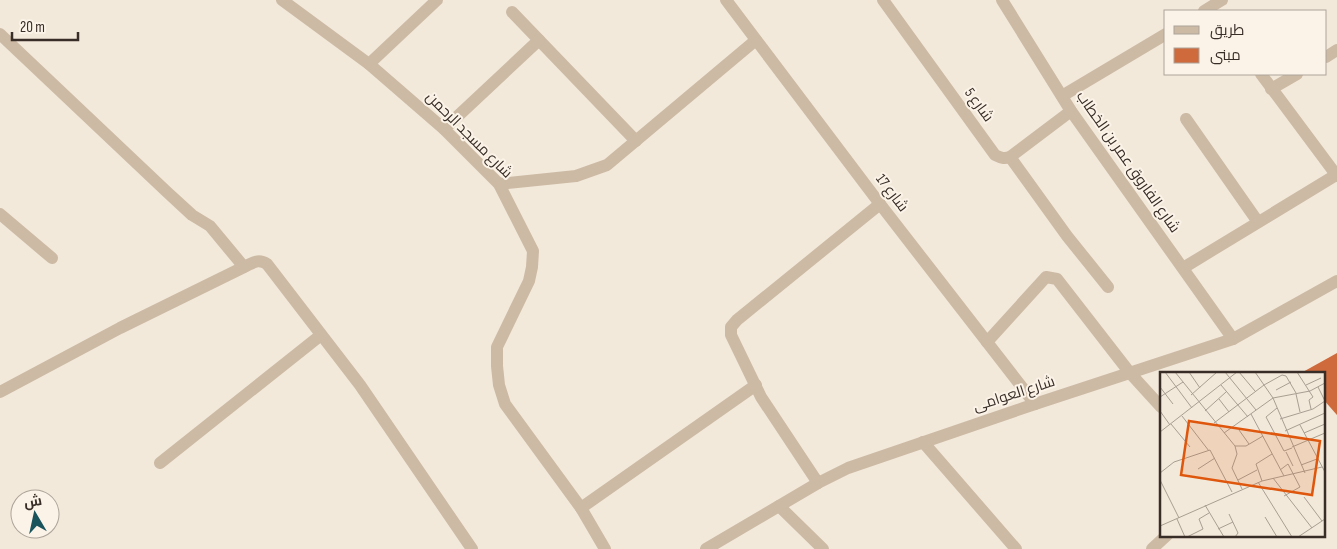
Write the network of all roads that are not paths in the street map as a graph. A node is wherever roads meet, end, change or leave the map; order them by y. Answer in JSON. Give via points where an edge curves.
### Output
{"nodes":[{"id":1,"x":282,"y":0,"type":"edge"},
{"id":2,"x":437,"y":0,"type":"edge"},
{"id":3,"x":726,"y":0,"type":"edge"},
{"id":4,"x":883,"y":0,"type":"edge"},
{"id":5,"x":1002,"y":0,"type":"edge"},
{"id":6,"x":512,"y":12,"type":"dead end"},
{"id":7,"x":0,"y":34,"type":"edge"},
{"id":8,"x":1164,"y":35,"type":"edge"},
{"id":9,"x":539,"y":40,"type":"junction"},
{"id":10,"x":756,"y":40,"type":"junction"},
{"id":11,"x":369,"y":64,"type":"junction"},
{"id":12,"x":1262,"y":75,"type":"edge"},
{"id":13,"x":1295,"y":75,"type":"edge"},
{"id":14,"x":1271,"y":89,"type":"junction"},
{"id":15,"x":1062,"y":96,"type":"junction"},
{"id":16,"x":1071,"y":111,"type":"junction"},
{"id":17,"x":1186,"y":119,"type":"dead end"},
{"id":18,"x":444,"y":129,"type":"junction"},
{"id":19,"x":636,"y":141,"type":"junction"},
{"id":20,"x":1010,"y":157,"type":"junction"},
{"id":21,"x":1336,"y":173,"type":"edge"},
{"id":22,"x":499,"y":184,"type":"junction"},
{"id":23,"x":880,"y":204,"type":"junction"},
{"id":24,"x":0,"y":214,"type":"edge"},
{"id":25,"x":1258,"y":222,"type":"junction"},
{"id":26,"x":52,"y":258,"type":"dead end"},
{"id":27,"x":244,"y":267,"type":"junction"},
{"id":28,"x":1183,"y":268,"type":"junction"},
{"id":29,"x":1337,"y":281,"type":"edge"},
{"id":30,"x":1108,"y":287,"type":"dead end"},
{"id":31,"x":321,"y":335,"type":"junction"},
{"id":32,"x":1232,"y":339,"type":"junction"},
{"id":33,"x":987,"y":342,"type":"junction"},
{"id":34,"x":1130,"y":373,"type":"junction"},
{"id":35,"x":756,"y":385,"type":"junction"},
{"id":36,"x":0,"y":392,"type":"edge"},
{"id":37,"x":1035,"y":404,"type":"junction"},
{"id":38,"x":1160,"y":406,"type":"edge"},
{"id":39,"x":923,"y":442,"type":"junction"},
{"id":40,"x":160,"y":463,"type":"dead end"},
{"id":41,"x":818,"y":482,"type":"junction"},
{"id":42,"x":779,"y":506,"type":"junction"},
{"id":43,"x":581,"y":508,"type":"junction"},
{"id":44,"x":1166,"y":536,"type":"edge"},
{"id":45,"x":472,"y":549,"type":"edge"},
{"id":46,"x":605,"y":549,"type":"edge"},
{"id":47,"x":706,"y":549,"type":"edge"},
{"id":48,"x":823,"y":549,"type":"edge"},
{"id":49,"x":1016,"y":549,"type":"edge"},
{"id":50,"x":1152,"y":549,"type":"edge"}],
"edges":[{"from":1,"to":11,"type":"street","name":"شارع مسجد الرحمن"},
{"from":2,"to":11,"type":"street"},
{"from":3,"to":10,"type":"street","name":"شارع 17"},
{"from":4,"to":20,"type":"street","name":"شارع 5","via":[[995,155],[1006,159]]},
{"from":5,"to":15,"type":"street","name":"شارع الفاروق عمر بن الخطاب"},
{"from":6,"to":9,"type":"street"},
{"from":7,"to":27,"type":"street","via":[[192,215],[210,226]]},
{"from":8,"to":15,"type":"street"},
{"from":9,"to":18,"type":"street"},
{"from":9,"to":19,"type":"street"},
{"from":10,"to":19,"type":"street"},
{"from":10,"to":23,"type":"street","name":"شارع 17"},
{"from":11,"to":18,"type":"street","name":"شارع مسجد الرحمن"},
{"from":12,"to":14,"type":"street"},
{"from":13,"to":14,"type":"street"},
{"from":14,"to":21,"type":"street"},
{"from":15,"to":16,"type":"street","name":"شارع الفاروق عمر بن الخطاب"},
{"from":16,"to":20,"type":"street"},
{"from":16,"to":28,"type":"street","name":"شارع الفاروق عمر بن الخطاب"},
{"from":17,"to":25,"type":"street"},
{"from":18,"to":22,"type":"street","name":"شارع مسجد الرحمن"},
{"from":19,"to":22,"type":"street","via":[[607,165],[576,176]]},
{"from":20,"to":30,"type":"street"},
{"from":21,"to":25,"type":"street"},
{"from":22,"to":43,"type":"street","name":"شارع مسجد الرحمن","via":[[533,251],[529,281],[498,347],[499,385],[505,404]]},
{"from":23,"to":33,"type":"street","name":"شارع 17"},
{"from":23,"to":35,"type":"street","via":[[731,327],[731,335]]},
{"from":24,"to":26,"type":"street"},
{"from":25,"to":28,"type":"street"},
{"from":27,"to":31,"type":"street","via":[[260,260],[267,264]]},
{"from":27,"to":36,"type":"street"},
{"from":28,"to":32,"type":"street","name":"شارع الفاروق عمر بن الخطاب"},
{"from":29,"to":32,"type":"street","name":"شارع العوامى"},
{"from":31,"to":40,"type":"street"},
{"from":31,"to":45,"type":"street","via":[[360,385]]},
{"from":32,"to":34,"type":"street","name":"شارع العوامى"},
{"from":33,"to":34,"type":"street","via":[[1046,276],[1050,276],[1057,279]]},
{"from":33,"to":37,"type":"street","name":"شارع 17"},
{"from":34,"to":37,"type":"street","name":"شارع العوامى"},
{"from":34,"to":38,"type":"street"},
{"from":35,"to":41,"type":"street","via":[[761,398]]},
{"from":35,"to":43,"type":"street"},
{"from":37,"to":39,"type":"street","name":"شارع العوامى"},
{"from":39,"to":41,"type":"street","name":"شارع العوامى"},
{"from":39,"to":49,"type":"street"},
{"from":41,"to":42,"type":"street","name":"شارع العوامى"},
{"from":42,"to":47,"type":"street","name":"شارع العوامى"},
{"from":42,"to":48,"type":"street"},
{"from":43,"to":46,"type":"street","name":"شارع مسجد الرحمن"},
{"from":44,"to":50,"type":"street"}]}
